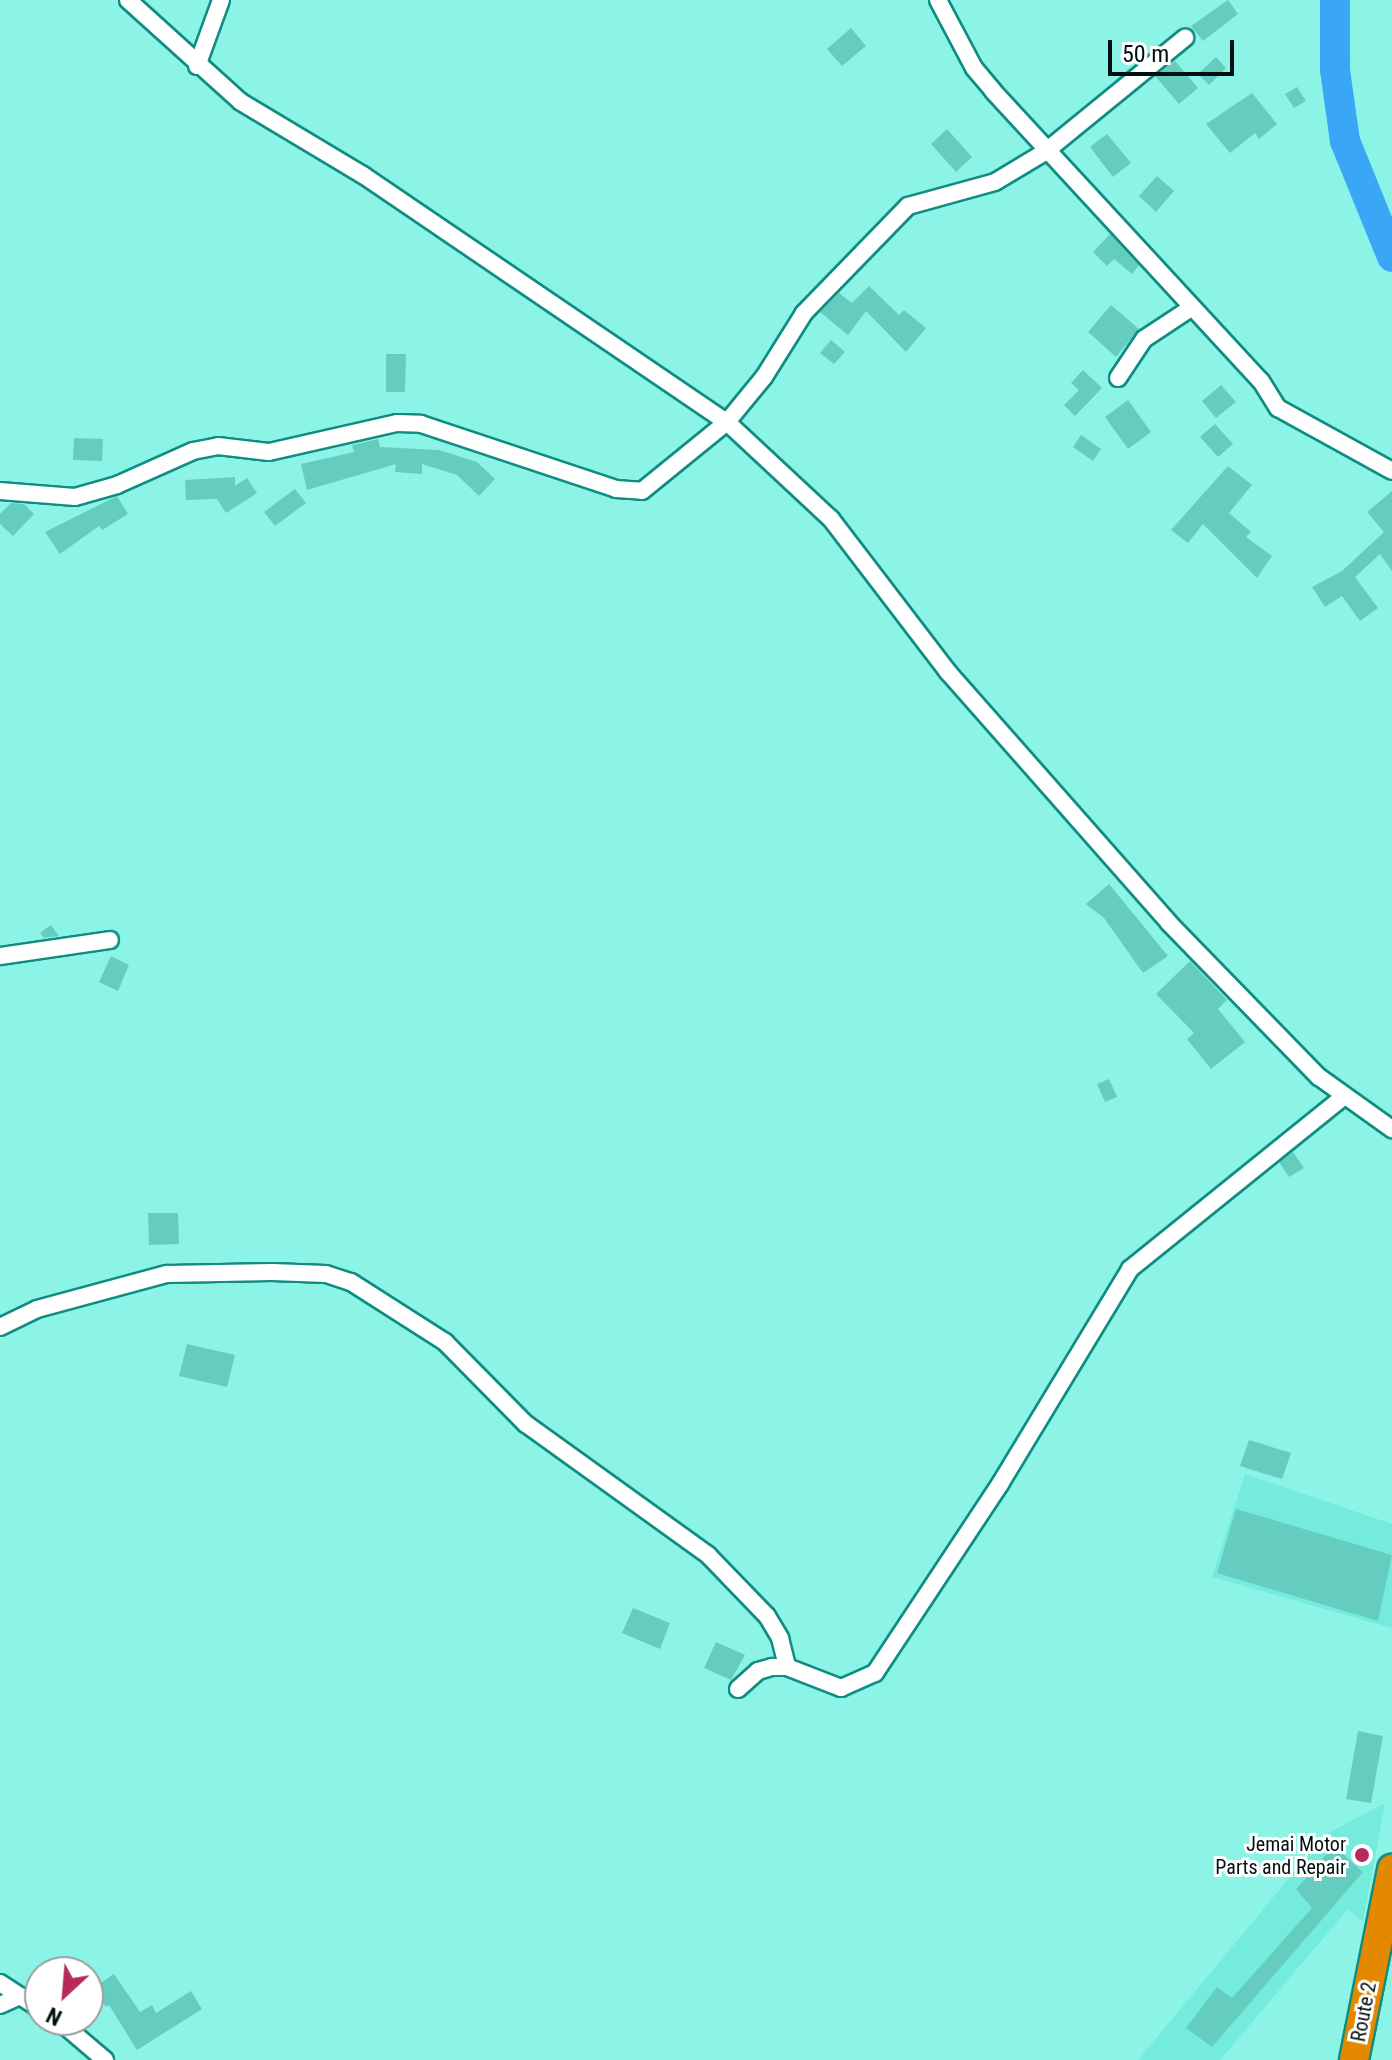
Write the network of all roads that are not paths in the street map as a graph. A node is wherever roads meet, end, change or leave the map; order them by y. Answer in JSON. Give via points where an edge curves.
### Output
{"nodes":[{"id":1,"x":128,"y":0,"type":"edge"},
{"id":2,"x":221,"y":0,"type":"edge"},
{"id":3,"x":938,"y":0,"type":"edge"},
{"id":4,"x":1185,"y":38,"type":"dead end"},
{"id":5,"x":197,"y":66,"type":"junction"},
{"id":6,"x":1045,"y":152,"type":"junction"},
{"id":7,"x":1191,"y":308,"type":"junction"},
{"id":8,"x":1118,"y":378,"type":"dead end"},
{"id":9,"x":727,"y":422,"type":"junction"},
{"id":10,"x":1392,"y":471,"type":"edge"},
{"id":11,"x":0,"y":491,"type":"edge"},
{"id":12,"x":110,"y":940,"type":"dead end"},
{"id":13,"x":0,"y":956,"type":"edge"},
{"id":14,"x":1343,"y":1097,"type":"junction"},
{"id":15,"x":1392,"y":1129,"type":"edge"},
{"id":16,"x":0,"y":1327,"type":"edge"},
{"id":17,"x":787,"y":1667,"type":"junction"},
{"id":18,"x":738,"y":1689,"type":"dead end"},
{"id":19,"x":1392,"y":1869,"type":"edge"},
{"id":20,"x":0,"y":1983,"type":"edge"},
{"id":21,"x":20,"y":1996,"type":"junction"},
{"id":22,"x":24,"y":1999,"type":"edge"},
{"id":23,"x":0,"y":2005,"type":"edge"},
{"id":24,"x":77,"y":2036,"type":"edge"},
{"id":25,"x":105,"y":2060,"type":"edge"},
{"id":26,"x":1354,"y":2060,"type":"edge"}],
"edges":[{"from":1,"to":5,"type":"street"},
{"from":2,"to":5,"type":"street"},
{"from":3,"to":6,"type":"street","via":[[974,68]]},
{"from":4,"to":6,"type":"street"},
{"from":5,"to":9,"type":"street","via":[[241,102],[363,175]]},
{"from":6,"to":7,"type":"street"},
{"from":6,"to":9,"type":"street","via":[[995,182],[908,206],[804,313],[764,377]]},
{"from":7,"to":8,"type":"street","via":[[1144,339]]},
{"from":7,"to":10,"type":"street","via":[[1261,381],[1278,408]]},
{"from":9,"to":11,"type":"street","via":[[655,484],[631,492],[531,456],[421,424],[397,423],[269,452],[218,446],[193,451],[117,485],[75,497]]},
{"from":9,"to":14,"type":"street","via":[[831,519],[948,672],[1169,923]]},
{"from":12,"to":13,"type":"street"},
{"from":14,"to":15,"type":"street"},
{"from":14,"to":17,"type":"street","via":[[1130,1269],[1000,1484],[875,1673],[841,1688]]},
{"from":16,"to":17,"type":"street","via":[[37,1309],[167,1274],[326,1274],[351,1282],[445,1342],[526,1424],[708,1555],[767,1616],[780,1638]]},
{"from":17,"to":18,"type":"street","via":[[758,1671]]},
{"from":19,"to":26,"type":"highway","name":"Route 2"},
{"from":20,"to":21,"type":"street"},
{"from":21,"to":22,"type":"street"},
{"from":21,"to":23,"type":"street"},
{"from":24,"to":25,"type":"street"}]}
